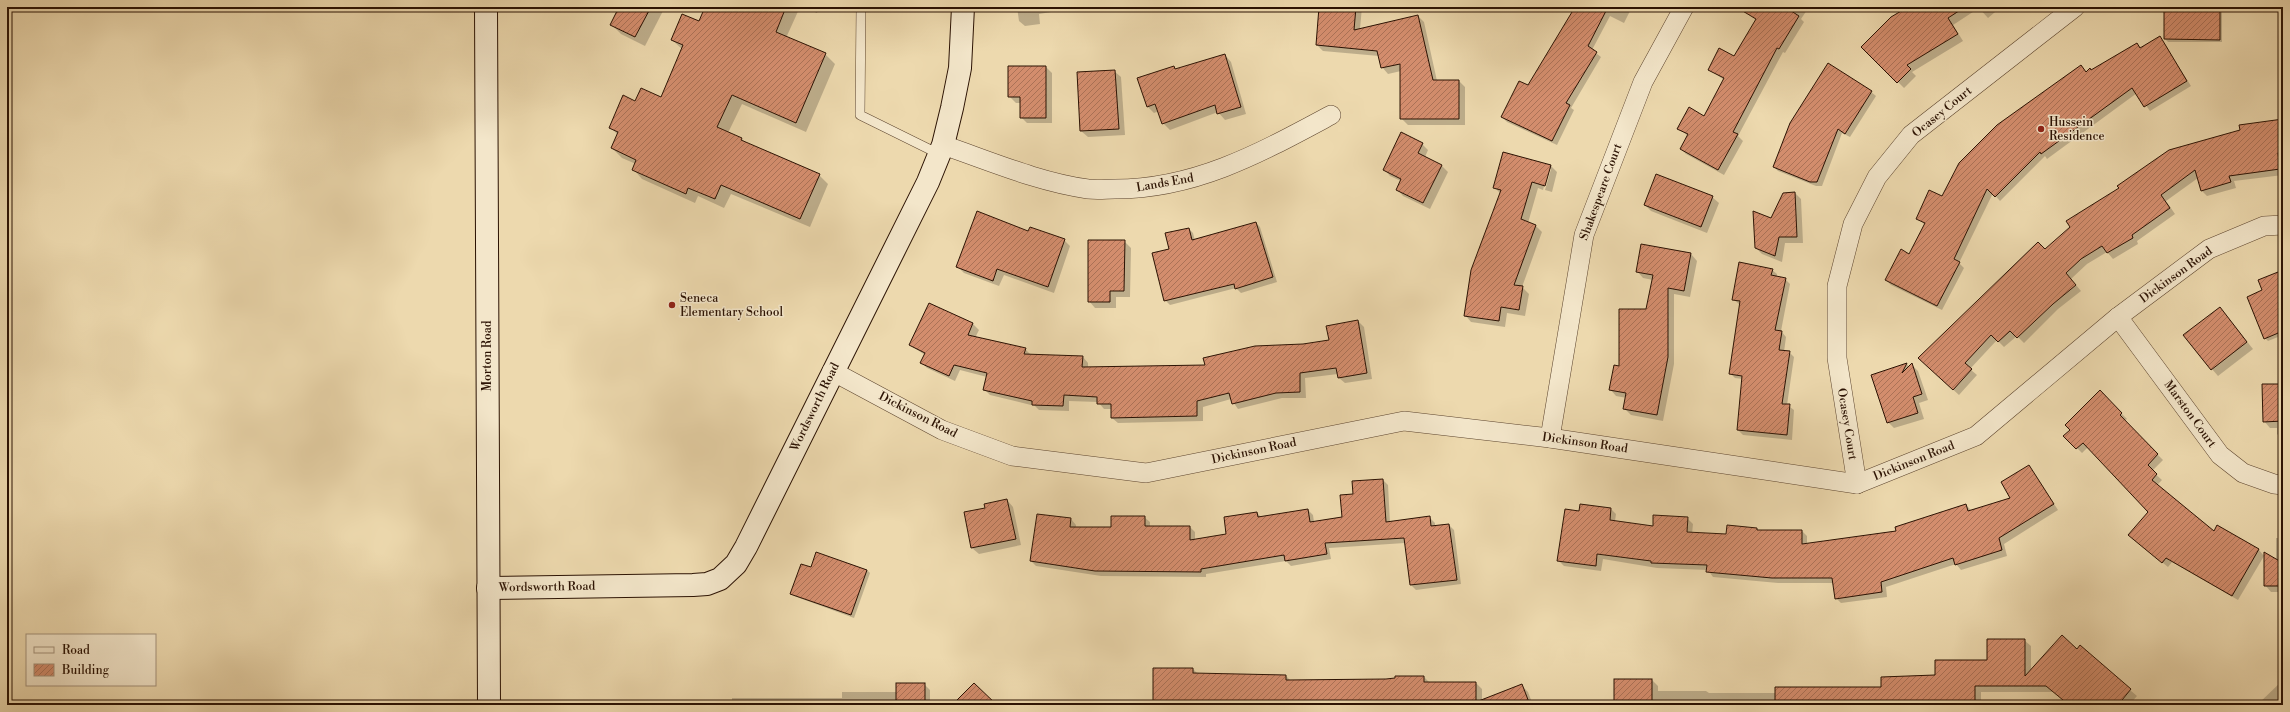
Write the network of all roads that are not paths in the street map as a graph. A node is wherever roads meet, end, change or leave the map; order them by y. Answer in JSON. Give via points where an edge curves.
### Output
{"nodes":[{"id":1,"x":486,"y":7,"type":"edge"},
{"id":2,"x":861,"y":7,"type":"edge"},
{"id":3,"x":963,"y":7,"type":"edge"},
{"id":4,"x":1684,"y":7,"type":"edge"},
{"id":5,"x":2075,"y":7,"type":"edge"},
{"id":6,"x":1331,"y":115,"type":"dead end"},
{"id":7,"x":941,"y":150,"type":"junction"},
{"id":8,"x":2283,"y":225,"type":"edge"},
{"id":9,"x":2118,"y":317,"type":"junction"},
{"id":10,"x":832,"y":371,"type":"junction"},
{"id":11,"x":1550,"y":438,"type":"junction"},
{"id":12,"x":1857,"y":484,"type":"junction"},
{"id":13,"x":2283,"y":485,"type":"edge"},
{"id":14,"x":488,"y":588,"type":"junction"},
{"id":15,"x":489,"y":705,"type":"edge"}],
"edges":[{"from":1,"to":14,"type":"street","name":"Morton Road"},
{"from":2,"to":7,"type":"lane","via":[[860,115]]},
{"from":3,"to":7,"type":"street","name":"Wordsworth Road","via":[[960,68]]},
{"from":4,"to":11,"type":"street","name":"Shakespeare Court","via":[[1643,82],[1584,235]]},
{"from":5,"to":12,"type":"street","name":"Ocasey Court","via":[[1911,135],[1877,177],[1852,224],[1837,286],[1837,358]]},
{"from":6,"to":7,"type":"street","name":"Lands End","via":[[1262,152],[1200,177],[1144,189],[1089,189]]},
{"from":7,"to":10,"type":"street","name":"Wordsworth Road","via":[[928,182]]},
{"from":8,"to":9,"type":"street","name":"Dickinson Road","via":[[2264,226],[2209,249]]},
{"from":9,"to":12,"type":"street","name":"Dickinson Road","via":[[1976,436]]},
{"from":9,"to":13,"type":"street","name":"Marston Court","via":[[2220,455],[2243,473]]},
{"from":10,"to":11,"type":"street","name":"Dickinson Road","via":[[942,430],[1012,456],[1146,473],[1404,421]]},
{"from":10,"to":14,"type":"street","name":"Wordsworth Road","via":[[746,548],[736,564],[720,578],[707,584],[693,585]]},
{"from":11,"to":12,"type":"street","name":"Dickinson Road"},
{"from":14,"to":15,"type":"street","name":"Morton Road"}]}
